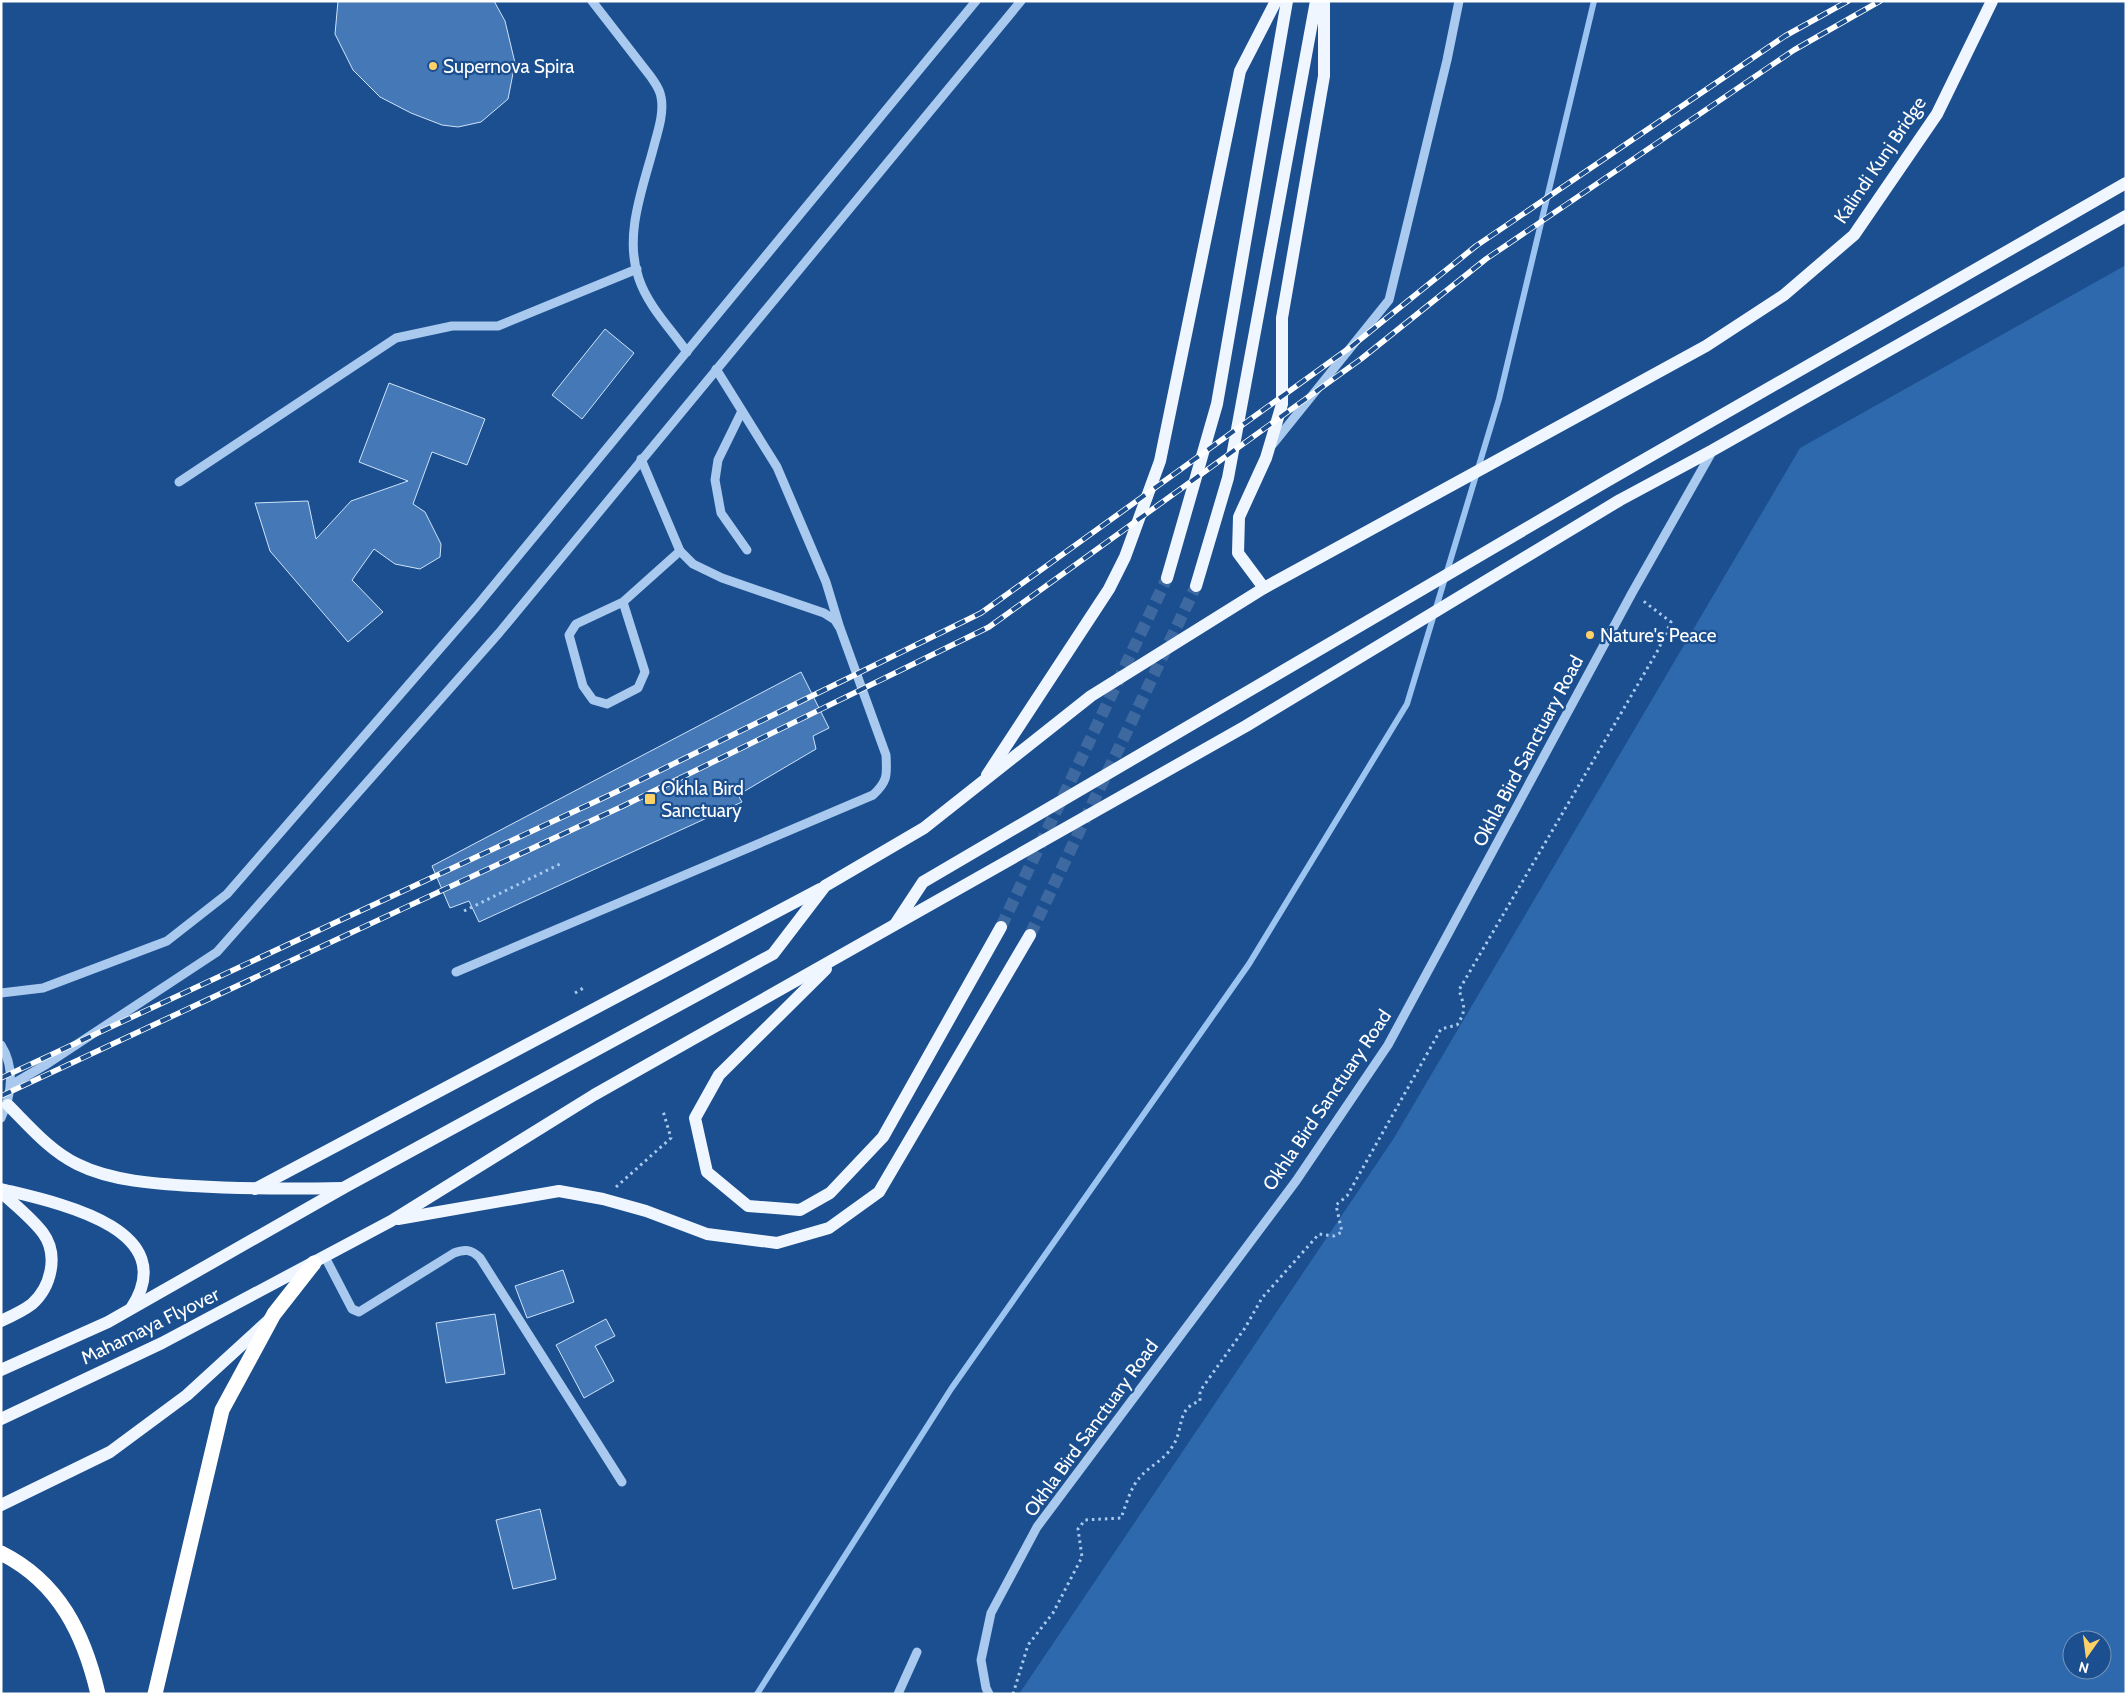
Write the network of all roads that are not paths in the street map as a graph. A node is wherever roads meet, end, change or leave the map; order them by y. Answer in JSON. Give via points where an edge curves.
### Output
{"nodes":[{"id":1,"x":592,"y":1,"type":"edge"},
{"id":2,"x":976,"y":1,"type":"edge"},
{"id":3,"x":1021,"y":1,"type":"edge"},
{"id":4,"x":1276,"y":1,"type":"edge"},
{"id":5,"x":1287,"y":1,"type":"edge"},
{"id":6,"x":1316,"y":1,"type":"edge"},
{"id":7,"x":1324,"y":1,"type":"edge"},
{"id":8,"x":1459,"y":1,"type":"edge"},
{"id":9,"x":1992,"y":1,"type":"edge"},
{"id":10,"x":2126,"y":183,"type":"edge"},
{"id":11,"x":2126,"y":216,"type":"edge"},
{"id":12,"x":637,"y":269,"type":"junction"},
{"id":13,"x":687,"y":352,"type":"junction"},
{"id":14,"x":716,"y":369,"type":"junction"},
{"id":15,"x":742,"y":411,"type":"junction"},
{"id":16,"x":1269,"y":449,"type":"junction"},
{"id":17,"x":1713,"y":450,"type":"junction"},
{"id":18,"x":641,"y":459,"type":"junction"},
{"id":19,"x":1608,"y":481,"type":"junction"},
{"id":20,"x":179,"y":482,"type":"dead end"},
{"id":21,"x":1620,"y":500,"type":"junction"},
{"id":22,"x":747,"y":550,"type":"dead end"},
{"id":23,"x":680,"y":551,"type":"junction"},
{"id":24,"x":1167,"y":578,"type":"tunnel mouth"},
{"id":25,"x":1196,"y":586,"type":"tunnel mouth"},
{"id":26,"x":1264,"y":588,"type":"junction"},
{"id":27,"x":623,"y":602,"type":"junction"},
{"id":28,"x":840,"y":628,"type":"junction"},
{"id":29,"x":980,"y":786,"type":"junction"},
{"id":30,"x":825,"y":886,"type":"junction"},
{"id":31,"x":895,"y":925,"type":"junction"},
{"id":32,"x":1001,"y":927,"type":"tunnel mouth"},
{"id":33,"x":1030,"y":935,"type":"tunnel mouth"},
{"id":34,"x":838,"y":957,"type":"junction"},
{"id":35,"x":456,"y":972,"type":"dead end"},
{"id":36,"x":1,"y":993,"type":"edge"},
{"id":37,"x":1,"y":1045,"type":"edge"},
{"id":38,"x":11,"y":1085,"type":"junction"},
{"id":39,"x":8,"y":1105,"type":"junction"},
{"id":40,"x":1,"y":1118,"type":"edge"},
{"id":41,"x":345,"y":1188,"type":"junction"},
{"id":42,"x":255,"y":1189,"type":"junction"},
{"id":43,"x":1,"y":1190,"type":"edge"},
{"id":44,"x":391,"y":1221,"type":"junction"},
{"id":45,"x":319,"y":1260,"type":"junction"},
{"id":46,"x":130,"y":1309,"type":"junction"},
{"id":47,"x":274,"y":1314,"type":"junction"},
{"id":48,"x":1,"y":1321,"type":"edge"},
{"id":49,"x":1,"y":1370,"type":"edge"},
{"id":50,"x":1,"y":1419,"type":"edge"},
{"id":51,"x":622,"y":1482,"type":"dead end"},
{"id":52,"x":1,"y":1505,"type":"edge"},
{"id":53,"x":1,"y":1553,"type":"edge"},
{"id":54,"x":917,"y":1652,"type":"dead end"},
{"id":55,"x":98,"y":1694,"type":"edge"},
{"id":56,"x":155,"y":1694,"type":"edge"},
{"id":57,"x":898,"y":1694,"type":"edge"},
{"id":58,"x":989,"y":1694,"type":"edge"}],
"edges":[{"from":1,"to":12,"type":"street","via":[[659,88],[662,98],[659,126],[635,218],[632,240]]},
{"from":2,"to":13,"type":"street"},
{"from":3,"to":14,"type":"street"},
{"from":4,"to":29,"type":"main road","via":[[1240,71],[1160,461],[1125,557],[1109,589]]},
{"from":5,"to":24,"type":"main road","via":[[1218,404]]},
{"from":6,"to":25,"type":"main road","via":[[1228,478]]},
{"from":7,"to":16,"type":"main road","via":[[1324,76],[1282,318],[1282,404]]},
{"from":8,"to":16,"type":"street","via":[[1389,300]]},
{"from":9,"to":26,"type":"main road","name":"Kalindi Kunj Bridge","via":[[1937,114],[1854,235],[1784,295],[1706,346]]},
{"from":10,"to":19,"type":"main road"},
{"from":11,"to":17,"type":"main road","name":"Mahamaya Flyover"},
{"from":12,"to":13,"type":"street","via":[[645,294]]},
{"from":12,"to":20,"type":"street","via":[[498,326],[452,326],[396,338]]},
{"from":13,"to":36,"type":"street","via":[[476,607],[227,894],[167,941],[43,988]]},
{"from":14,"to":15,"type":"street"},
{"from":14,"to":18,"type":"street"},
{"from":15,"to":22,"type":"street","via":[[718,460],[715,480],[721,514]]},
{"from":15,"to":28,"type":"street","via":[[777,467],[826,582]]},
{"from":16,"to":26,"type":"main road","via":[[1239,517],[1238,553]]},
{"from":17,"to":21,"type":"main road","name":"Mahamaya Flyover"},
{"from":17,"to":58,"type":"street","name":"Okhla Bird Sanctuary Road","via":[[1632,593],[1388,1045],[1296,1181],[1038,1527],[991,1613],[981,1660]]},
{"from":18,"to":23,"type":"street"},
{"from":18,"to":38,"type":"street","via":[[499,633],[217,952]]},
{"from":19,"to":21,"type":"main road"},
{"from":19,"to":31,"type":"main road","via":[[923,882]]},
{"from":21,"to":31,"type":"main road","name":"Mahamaya Flyover","via":[[1246,726]]},
{"from":23,"to":27,"type":"street"},
{"from":23,"to":28,"type":"street","via":[[706,571],[824,613]]},
{"from":26,"to":29,"type":"main road","name":"Kalindi Kunj Bridge","via":[[1091,696]]},
{"from":27,"to":27,"type":"street","via":[[645,672],[638,688],[607,704],[593,700],[583,686],[569,635],[576,624]]},
{"from":28,"to":35,"type":"street","via":[[886,755],[884,785],[873,795]]},
{"from":29,"to":30,"type":"main road","name":"Kalindi Kunj Bridge","via":[[924,828]]},
{"from":30,"to":41,"type":"main road","name":"Mahamaya Flyover","via":[[773,954]]},
{"from":30,"to":42,"type":"main road","name":"Kalindi Kunj Bridge"},
{"from":31,"to":34,"type":"main road","name":"Mahamaya Flyover"},
{"from":32,"to":34,"type":"main road","via":[[883,1137],[830,1193],[800,1210],[748,1206],[707,1172],[695,1118],[720,1075]]},
{"from":33,"to":44,"type":"main road","via":[[879,1192],[828,1228],[777,1243],[707,1234],[646,1211],[559,1191]]},
{"from":34,"to":44,"type":"main road","name":"Mahamaya Flyover","via":[[594,1095]]},
{"from":37,"to":38,"type":"street","via":[[7,1054]]},
{"from":38,"to":39,"type":"street"},
{"from":39,"to":40,"type":"street"},
{"from":39,"to":42,"type":"main road","via":[[52,1148],[78,1165],[116,1177],[155,1184]]},
{"from":41,"to":42,"type":"main road"},
{"from":41,"to":46,"type":"main road","name":"Mahamaya Flyover"},
{"from":43,"to":46,"type":"main road","via":[[57,1203],[102,1220],[124,1236],[138,1249],[144,1264],[143,1280]]},
{"from":43,"to":48,"type":"main road","via":[[44,1234],[51,1253],[51,1267],[48,1281],[38,1298],[27,1308]]},
{"from":44,"to":45,"type":"main road","name":"Mahamaya Flyover"},
{"from":45,"to":47,"type":"highway"},
{"from":45,"to":50,"type":"main road","name":"Mahamaya Flyover","via":[[162,1343]]},
{"from":45,"to":51,"type":"street","via":[[352,1309],[359,1312],[454,1253],[468,1250],[474,1253]]},
{"from":46,"to":49,"type":"main road","name":"Mahamaya Flyover"},
{"from":47,"to":52,"type":"main road","via":[[187,1395],[110,1452]]},
{"from":47,"to":56,"type":"highway","via":[[222,1410]]},
{"from":53,"to":55,"type":"highway","via":[[40,1581],[67,1613],[87,1650]]},
{"from":54,"to":57,"type":"street"}]}
